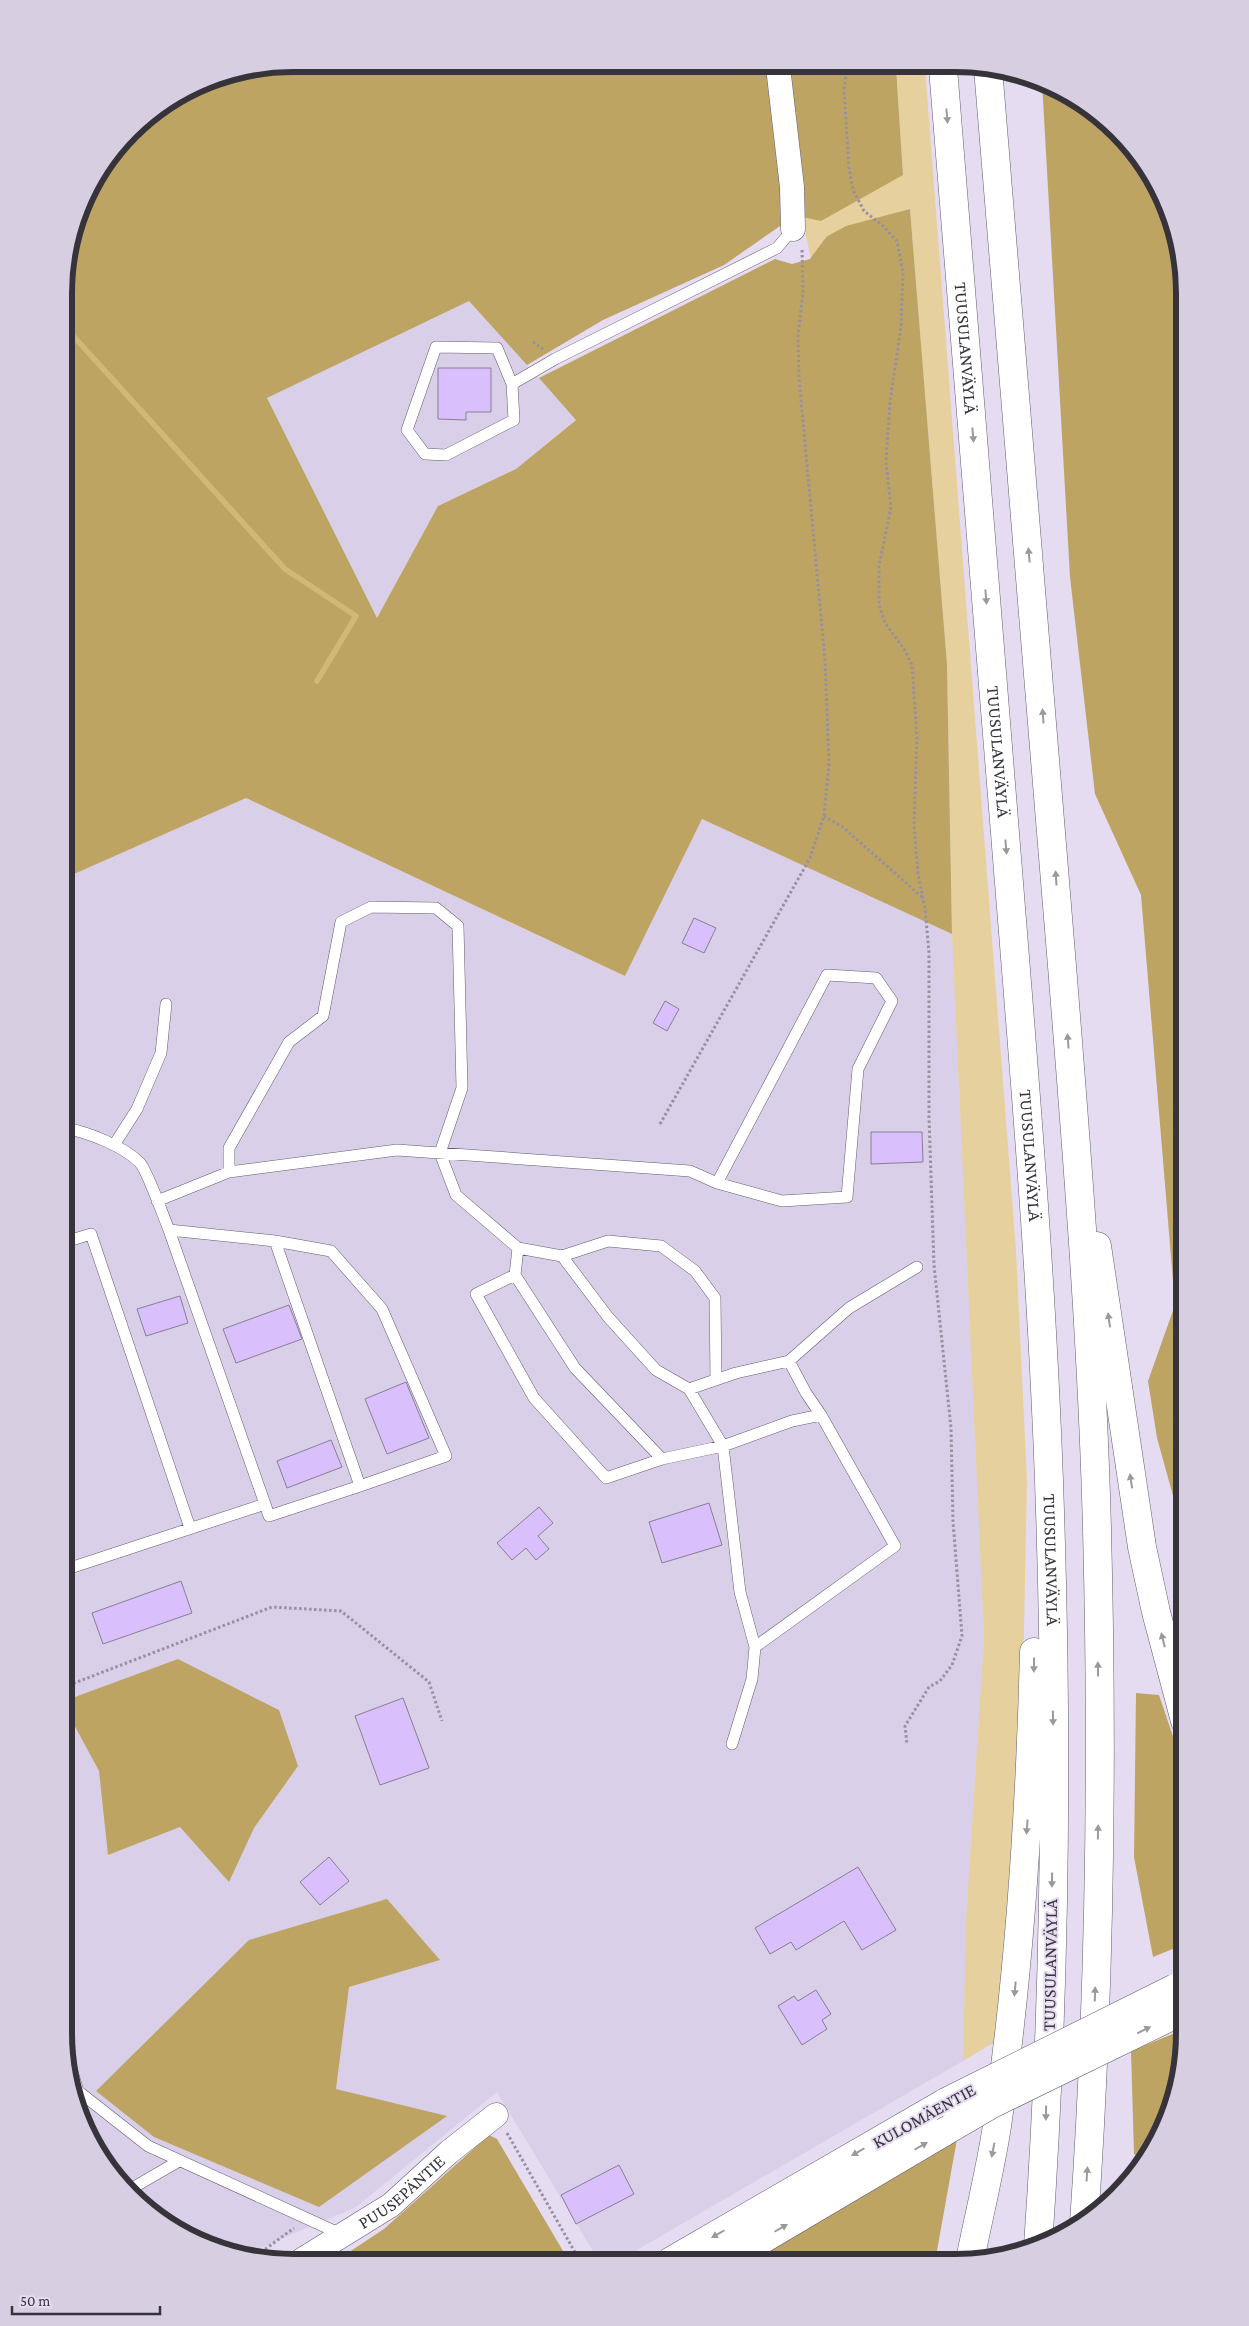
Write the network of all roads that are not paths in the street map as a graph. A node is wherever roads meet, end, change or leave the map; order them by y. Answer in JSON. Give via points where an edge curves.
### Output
{"nodes":[{"id":1,"x":779,"y":72,"type":"edge"},
{"id":2,"x":943,"y":72,"type":"edge"},
{"id":3,"x":989,"y":75,"type":"edge"},
{"id":4,"x":793,"y":229,"type":"joint"},
{"id":5,"x":512,"y":384,"type":"junction"},
{"id":6,"x":166,"y":1004,"type":"dead end"},
{"id":7,"x":1072,"y":1089,"type":"junction"},
{"id":8,"x":72,"y":1129,"type":"edge"},
{"id":9,"x":114,"y":1145,"type":"junction"},
{"id":10,"x":440,"y":1153,"type":"junction"},
{"id":11,"x":229,"y":1172,"type":"junction"},
{"id":12,"x":716,"y":1183,"type":"junction"},
{"id":13,"x":157,"y":1201,"type":"junction"},
{"id":14,"x":169,"y":1230,"type":"junction"},
{"id":15,"x":72,"y":1240,"type":"edge"},
{"id":16,"x":275,"y":1241,"type":"junction"},
{"id":17,"x":518,"y":1248,"type":"junction"},
{"id":18,"x":562,"y":1256,"type":"junction"},
{"id":19,"x":917,"y":1267,"type":"dead end"},
{"id":20,"x":515,"y":1275,"type":"junction"},
{"id":21,"x":789,"y":1360,"type":"junction"},
{"id":22,"x":716,"y":1380,"type":"junction"},
{"id":23,"x":689,"y":1389,"type":"junction"},
{"id":24,"x":821,"y":1415,"type":"junction"},
{"id":25,"x":723,"y":1446,"type":"junction"},
{"id":26,"x":662,"y":1459,"type":"junction"},
{"id":27,"x":360,"y":1486,"type":"junction"},
{"id":28,"x":265,"y":1504,"type":"junction"},
{"id":29,"x":1050,"y":1512,"type":"junction"},
{"id":30,"x":190,"y":1528,"type":"junction"},
{"id":31,"x":72,"y":1567,"type":"edge"},
{"id":32,"x":755,"y":1647,"type":"junction"},
{"id":33,"x":1176,"y":1687,"type":"edge"},
{"id":34,"x":732,"y":1744,"type":"dead end"},
{"id":35,"x":1176,"y":2001,"type":"edge"},
{"id":36,"x":1176,"y":2001,"type":"edge"},
{"id":37,"x":81,"y":2093,"type":"edge"},
{"id":38,"x":496,"y":2115,"type":"road end"},
{"id":39,"x":179,"y":2161,"type":"junction"},
{"id":40,"x":135,"y":2187,"type":"edge"},
{"id":41,"x":1085,"y":2212,"type":"edge"},
{"id":42,"x":344,"y":2236,"type":"junction"},
{"id":43,"x":1039,"y":2238,"type":"edge"},
{"id":44,"x":971,"y":2252,"type":"edge"},
{"id":45,"x":312,"y":2254,"type":"edge"},
{"id":46,"x":683,"y":2254,"type":"edge"},
{"id":47,"x":738,"y":2254,"type":"edge"}],
"edges":[{"from":1,"to":4,"type":"street","via":[[792,187]]},
{"from":2,"to":29,"type":"main road","name":"TUUSULANVÄYLÄ","one_way":true,"via":[[1037,1233]]},
{"from":7,"to":3,"type":"main road","one_way":true},
{"from":4,"to":5,"type":"lane","via":[[777,248],[555,359]]},
{"from":5,"to":5,"type":"lane","via":[[514,420],[446,455],[425,454],[407,430],[436,348],[497,348]]},
{"from":6,"to":9,"type":"lane","via":[[161,1053],[137,1108]]},
{"from":33,"to":7,"type":"main road","one_way":true,"via":[[1142,1546]]},
{"from":41,"to":7,"type":"main road","one_way":true,"via":[[1098,1908],[1097,1530]]},
{"from":8,"to":9,"type":"lane"},
{"from":9,"to":13,"type":"lane","via":[[141,1164]]},
{"from":10,"to":11,"type":"lane","via":[[397,1150]]},
{"from":10,"to":11,"type":"lane","via":[[462,1088],[458,926],[436,908],[371,907],[342,922],[323,1016],[289,1042],[230,1148]]},
{"from":10,"to":12,"type":"lane","via":[[690,1171]]},
{"from":10,"to":17,"type":"lane","via":[[456,1195]]},
{"from":11,"to":13,"type":"lane"},
{"from":12,"to":12,"type":"lane","via":[[782,1200],[847,1197],[858,1069],[892,1001],[876,978],[827,975]]},
{"from":13,"to":14,"type":"lane"},
{"from":14,"to":16,"type":"lane"},
{"from":14,"to":28,"type":"lane"},
{"from":15,"to":30,"type":"lane","via":[[91,1234]]},
{"from":16,"to":27,"type":"lane"},
{"from":16,"to":27,"type":"lane","via":[[331,1251],[382,1309],[446,1456]]},
{"from":17,"to":18,"type":"lane"},
{"from":17,"to":20,"type":"lane"},
{"from":18,"to":22,"type":"lane","via":[[608,1241],[661,1246],[695,1270],[715,1298]]},
{"from":18,"to":23,"type":"lane","via":[[608,1318],[656,1370]]},
{"from":19,"to":21,"type":"lane","via":[[849,1308]]},
{"from":20,"to":26,"type":"lane","via":[[575,1368]]},
{"from":20,"to":26,"type":"lane","via":[[476,1294],[534,1398],[606,1478]]},
{"from":21,"to":22,"type":"lane"},
{"from":21,"to":24,"type":"lane"},
{"from":22,"to":23,"type":"lane"},
{"from":23,"to":25,"type":"lane"},
{"from":24,"to":25,"type":"lane","via":[[792,1421]]},
{"from":24,"to":32,"type":"lane","via":[[895,1546]]},
{"from":25,"to":26,"type":"lane"},
{"from":25,"to":32,"type":"lane","via":[[740,1592]]},
{"from":27,"to":28,"type":"lane","via":[[269,1516]]},
{"from":28,"to":30,"type":"lane"},
{"from":29,"to":43,"type":"main road","name":"TUUSULANVÄYLÄ","one_way":true,"via":[[1054,1758],[1052,1899],[1046,2131]]},
{"from":29,"to":44,"type":"main road","one_way":true,"via":[[1035,1642],[1031,1774],[1014,2006],[997,2129]]},
{"from":30,"to":31,"type":"lane"},
{"from":32,"to":34,"type":"lane","via":[[752,1679]]},
{"from":35,"to":46,"type":"main road","name":"KULOMÄENTIE","one_way":true,"bridge":true,"via":[[946,2102]]},
{"from":47,"to":36,"type":"main road","name":"KULOMÄENTIE","one_way":true,"bridge":true,"via":[[992,2104]]},
{"from":37,"to":39,"type":"lane","via":[[148,2146]]},
{"from":38,"to":42,"type":"street","name":"PUUSEPÄNTIE","via":[[391,2205]]},
{"from":39,"to":40,"type":"lane"},
{"from":39,"to":42,"type":"lane"},
{"from":42,"to":45,"type":"street","name":"PUUSEPÄNTIE"}]}
